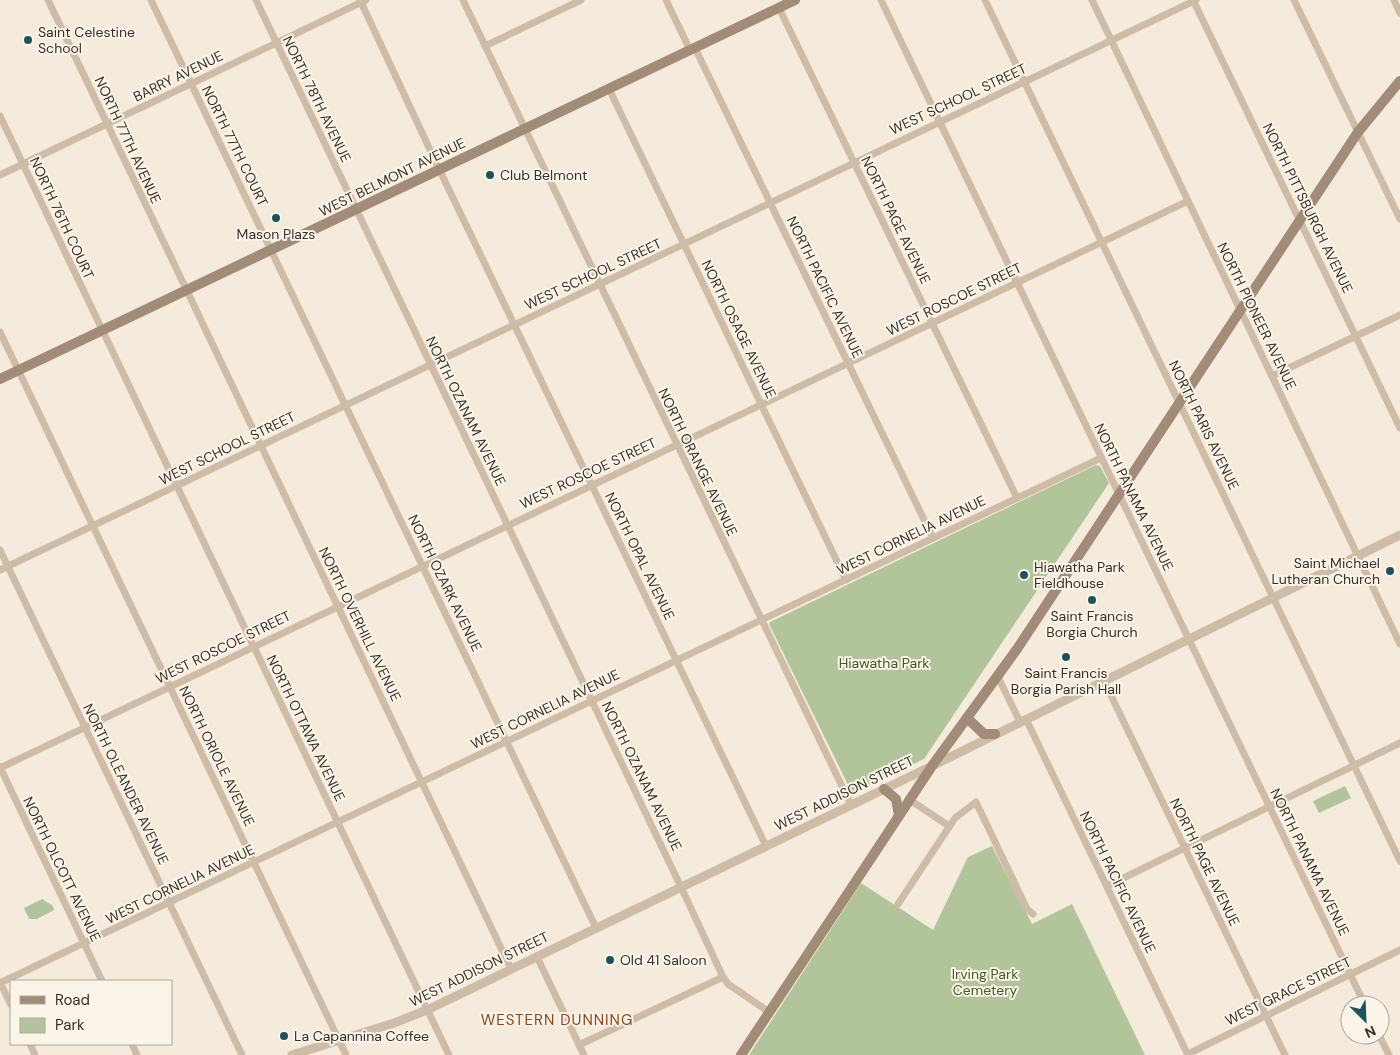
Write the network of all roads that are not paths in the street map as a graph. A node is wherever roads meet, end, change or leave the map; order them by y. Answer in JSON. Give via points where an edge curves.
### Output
{"nodes":[{"id":1,"x":48,"y":0,"type":"edge"},
{"id":2,"x":151,"y":0,"type":"edge"},
{"id":3,"x":256,"y":0,"type":"edge"},
{"id":4,"x":463,"y":0,"type":"edge"},
{"id":5,"x":581,"y":0,"type":"edge"},
{"id":6,"x":666,"y":0,"type":"edge"},
{"id":7,"x":795,"y":0,"type":"edge"},
{"id":8,"x":881,"y":0,"type":"edge"},
{"id":9,"x":985,"y":0,"type":"edge"},
{"id":10,"x":1092,"y":0,"type":"edge"},
{"id":11,"x":1195,"y":0,"type":"edge"},
{"id":12,"x":1294,"y":0,"type":"edge"},
{"id":13,"x":1394,"y":0,"type":"edge"},
{"id":14,"x":363,"y":1,"type":"edge"},
{"id":15,"x":779,"y":8,"type":"junction"},
{"id":16,"x":1400,"y":13,"type":"edge"},
{"id":17,"x":1111,"y":40,"type":"junction"},
{"id":18,"x":276,"y":43,"type":"junction"},
{"id":19,"x":484,"y":46,"type":"junction"},
{"id":20,"x":692,"y":49,"type":"junction"},
{"id":21,"x":1400,"y":81,"type":"edge"},
{"id":22,"x":1025,"y":82,"type":"junction"},
{"id":23,"x":191,"y":84,"type":"junction"},
{"id":24,"x":609,"y":89,"type":"junction"},
{"id":25,"x":0,"y":116,"type":"edge"},
{"id":26,"x":940,"y":122,"type":"junction"},
{"id":27,"x":107,"y":124,"type":"junction"},
{"id":28,"x":524,"y":129,"type":"junction"},
{"id":29,"x":1358,"y":132,"type":"junction"},
{"id":30,"x":854,"y":163,"type":"junction"},
{"id":31,"x":23,"y":164,"type":"junction"},
{"id":32,"x":440,"y":169,"type":"junction"},
{"id":33,"x":0,"y":175,"type":"edge"},
{"id":34,"x":1188,"y":201,"type":"junction"},
{"id":35,"x":770,"y":203,"type":"junction"},
{"id":36,"x":356,"y":209,"type":"junction"},
{"id":37,"x":1400,"y":219,"type":"edge"},
{"id":38,"x":1300,"y":220,"type":"junction"},
{"id":39,"x":1102,"y":242,"type":"junction"},
{"id":40,"x":683,"y":244,"type":"junction"},
{"id":41,"x":271,"y":250,"type":"junction"},
{"id":42,"x":1017,"y":283,"type":"junction"},
{"id":43,"x":599,"y":285,"type":"junction"},
{"id":44,"x":186,"y":290,"type":"junction"},
{"id":45,"x":1241,"y":309,"type":"junction"},
{"id":46,"x":1400,"y":314,"type":"edge"},
{"id":47,"x":932,"y":323,"type":"junction"},
{"id":48,"x":514,"y":325,"type":"junction"},
{"id":49,"x":102,"y":330,"type":"junction"},
{"id":50,"x":0,"y":332,"type":"edge"},
{"id":51,"x":1356,"y":336,"type":"junction"},
{"id":52,"x":848,"y":363,"type":"junction"},
{"id":53,"x":430,"y":365,"type":"junction"},
{"id":54,"x":18,"y":370,"type":"junction"},
{"id":55,"x":1272,"y":376,"type":"junction"},
{"id":56,"x":0,"y":379,"type":"edge"},
{"id":57,"x":1179,"y":402,"type":"junction"},
{"id":58,"x":762,"y":404,"type":"junction"},
{"id":59,"x":346,"y":405,"type":"junction"},
{"id":60,"x":1400,"y":428,"type":"edge"},
{"id":61,"x":261,"y":445,"type":"junction"},
{"id":62,"x":676,"y":445,"type":"junction"},
{"id":63,"x":1101,"y":458,"type":"junction"},
{"id":64,"x":592,"y":485,"type":"junction"},
{"id":65,"x":176,"y":486,"type":"junction"},
{"id":66,"x":1119,"y":494,"type":"junction"},
{"id":67,"x":1017,"y":498,"type":"junction"},
{"id":68,"x":93,"y":526,"type":"junction"},
{"id":69,"x":507,"y":526,"type":"junction"},
{"id":70,"x":1400,"y":535,"type":"edge"},
{"id":71,"x":933,"y":538,"type":"junction"},
{"id":72,"x":0,"y":550,"type":"edge"},
{"id":73,"x":1358,"y":556,"type":"junction"},
{"id":74,"x":8,"y":566,"type":"junction"},
{"id":75,"x":423,"y":566,"type":"junction"},
{"id":76,"x":0,"y":570,"type":"edge"},
{"id":77,"x":846,"y":580,"type":"junction"},
{"id":78,"x":1273,"y":597,"type":"junction"},
{"id":79,"x":338,"y":606,"type":"junction"},
{"id":80,"x":761,"y":620,"type":"junction"},
{"id":81,"x":1188,"y":639,"type":"junction"},
{"id":82,"x":1400,"y":644,"type":"edge"},
{"id":83,"x":253,"y":647,"type":"junction"},
{"id":84,"x":677,"y":660,"type":"junction"},
{"id":85,"x":998,"y":677,"type":"junction"},
{"id":86,"x":1104,"y":681,"type":"junction"},
{"id":87,"x":170,"y":687,"type":"junction"},
{"id":88,"x":592,"y":701,"type":"junction"},
{"id":89,"x":967,"y":718,"type":"junction"},
{"id":90,"x":1023,"y":721,"type":"junction"},
{"id":91,"x":85,"y":727,"type":"junction"},
{"id":92,"x":995,"y":734,"type":"junction"},
{"id":93,"x":507,"y":742,"type":"junction"},
{"id":94,"x":1400,"y":743,"type":"edge"},
{"id":95,"x":1354,"y":765,"type":"junction"},
{"id":96,"x":932,"y":766,"type":"junction"},
{"id":97,"x":0,"y":768,"type":"edge"},
{"id":98,"x":422,"y":782,"type":"junction"},
{"id":99,"x":884,"y":789,"type":"junction"},
{"id":100,"x":910,"y":800,"type":"junction"},
{"id":101,"x":850,"y":805,"type":"junction"},
{"id":102,"x":1269,"y":807,"type":"junction"},
{"id":103,"x":899,"y":816,"type":"junction"},
{"id":104,"x":337,"y":822,"type":"junction"},
{"id":105,"x":949,"y":826,"type":"junction"},
{"id":106,"x":766,"y":846,"type":"junction"},
{"id":107,"x":1184,"y":848,"type":"junction"},
{"id":108,"x":1400,"y":860,"type":"edge"},
{"id":109,"x":254,"y":862,"type":"junction"},
{"id":110,"x":1107,"y":886,"type":"junction"},
{"id":111,"x":681,"y":887,"type":"junction"},
{"id":112,"x":169,"y":903,"type":"junction"},
{"id":113,"x":898,"y":904,"type":"dead end"},
{"id":114,"x":1033,"y":914,"type":"dead end"},
{"id":115,"x":596,"y":928,"type":"junction"},
{"id":116,"x":84,"y":943,"type":"junction"},
{"id":117,"x":1400,"y":950,"type":"edge"},
{"id":118,"x":537,"y":957,"type":"junction"},
{"id":119,"x":511,"y":969,"type":"junction"},
{"id":120,"x":1350,"y":975,"type":"junction"},
{"id":121,"x":723,"y":978,"type":"junction"},
{"id":122,"x":102,"y":980,"type":"edge"},
{"id":123,"x":0,"y":983,"type":"edge"},
{"id":124,"x":1360,"y":995,"type":"edge"},
{"id":125,"x":10,"y":1003,"type":"edge"},
{"id":126,"x":427,"y":1010,"type":"junction"},
{"id":127,"x":769,"y":1012,"type":"junction"},
{"id":128,"x":1266,"y":1016,"type":"junction"},
{"id":129,"x":340,"y":1041,"type":"junction"},
{"id":130,"x":579,"y":1045,"type":"junction"},
{"id":131,"x":242,"y":1055,"type":"edge"},
{"id":132,"x":292,"y":1055,"type":"edge"},
{"id":133,"x":346,"y":1055,"type":"edge"},
{"id":134,"x":449,"y":1055,"type":"edge"},
{"id":135,"x":584,"y":1055,"type":"edge"},
{"id":136,"x":741,"y":1055,"type":"edge"},
{"id":137,"x":1188,"y":1055,"type":"edge"},
{"id":138,"x":1284,"y":1055,"type":"edge"}],
"edges":[{"from":1,"to":27,"type":"street","name":"NORTH 77TH AVENUE"},
{"from":2,"to":23,"type":"street","name":"NORTH 77TH COURT"},
{"from":3,"to":18,"type":"street","name":"NORTH 78TH AVENUE"},
{"from":4,"to":19,"type":"street","name":"NORTH ORANGE AVENUE"},
{"from":5,"to":19,"type":"street"},
{"from":6,"to":20,"type":"street","name":"NORTH PACIFIC AVENUE"},
{"from":7,"to":15,"type":"main road","name":"WEST BELMONT AVENUE"},
{"from":8,"to":26,"type":"street","name":"NORTH PANAMA AVENUE"},
{"from":9,"to":22,"type":"street","name":"NORTH PARIS AVENUE"},
{"from":10,"to":17,"type":"street","name":"NORTH PIONEER AVENUE"},
{"from":11,"to":17,"type":"street","name":"WEST SCHOOL STREET"},
{"from":11,"to":38,"type":"street","name":"NORTH PITTSBURGH AVENUE"},
{"from":12,"to":29,"type":"street"},
{"from":13,"to":16,"type":"street"},
{"from":14,"to":18,"type":"street","name":"BARRY AVENUE"},
{"from":14,"to":32,"type":"street","name":"NORTH OPAL AVENUE"},
{"from":15,"to":20,"type":"main road","name":"WEST BELMONT AVENUE"},
{"from":15,"to":30,"type":"street","name":"NORTH PAGE AVENUE"},
{"from":17,"to":22,"type":"street","name":"WEST SCHOOL STREET"},
{"from":17,"to":34,"type":"street","name":"NORTH PIONEER AVENUE"},
{"from":18,"to":23,"type":"street","name":"BARRY AVENUE"},
{"from":18,"to":36,"type":"street","name":"NORTH 78TH AVENUE"},
{"from":19,"to":28,"type":"street","name":"NORTH ORANGE AVENUE"},
{"from":20,"to":24,"type":"main road","name":"WEST BELMONT AVENUE"},
{"from":20,"to":35,"type":"street","name":"NORTH PACIFIC AVENUE"},
{"from":21,"to":29,"type":"main road"},
{"from":22,"to":26,"type":"street","name":"WEST SCHOOL STREET"},
{"from":22,"to":39,"type":"street","name":"NORTH PARIS AVENUE"},
{"from":23,"to":27,"type":"street","name":"BARRY AVENUE"},
{"from":23,"to":41,"type":"street","name":"NORTH 77TH COURT"},
{"from":24,"to":28,"type":"main road","name":"WEST BELMONT AVENUE"},
{"from":24,"to":40,"type":"street","name":"NORTH OSAGE AVENUE"},
{"from":25,"to":31,"type":"street","name":"NORTH 76TH COURT"},
{"from":26,"to":30,"type":"street","name":"WEST SCHOOL STREET"},
{"from":26,"to":42,"type":"street","name":"NORTH PANAMA AVENUE"},
{"from":27,"to":31,"type":"street","name":"BARRY AVENUE"},
{"from":27,"to":44,"type":"street","name":"NORTH 77TH AVENUE"},
{"from":28,"to":32,"type":"main road","name":"WEST BELMONT AVENUE"},
{"from":28,"to":43,"type":"street","name":"NORTH ORANGE AVENUE"},
{"from":29,"to":37,"type":"street"},
{"from":29,"to":38,"type":"main road"},
{"from":30,"to":35,"type":"street","name":"WEST SCHOOL STREET"},
{"from":30,"to":47,"type":"street","name":"NORTH PAGE AVENUE"},
{"from":31,"to":33,"type":"street","name":"BARRY AVENUE"},
{"from":31,"to":49,"type":"street","name":"NORTH 76TH COURT"},
{"from":32,"to":36,"type":"main road","name":"WEST BELMONT AVENUE"},
{"from":32,"to":48,"type":"street","name":"NORTH OPAL AVENUE"},
{"from":34,"to":39,"type":"street","name":"WEST ROSCOE STREET"},
{"from":34,"to":45,"type":"street","name":"NORTH PIONEER AVENUE"},
{"from":35,"to":40,"type":"street","name":"WEST SCHOOL STREET"},
{"from":35,"to":52,"type":"street","name":"NORTH PACIFIC AVENUE"},
{"from":36,"to":41,"type":"main road","name":"WEST BELMONT AVENUE"},
{"from":36,"to":53,"type":"street","name":"NORTH OZANAM AVENUE"},
{"from":38,"to":45,"type":"main road"},
{"from":38,"to":51,"type":"street","name":"NORTH PITTSBURGH AVENUE"},
{"from":39,"to":42,"type":"street","name":"WEST ROSCOE STREET"},
{"from":39,"to":57,"type":"street","name":"NORTH PARIS AVENUE"},
{"from":40,"to":43,"type":"street","name":"WEST SCHOOL STREET"},
{"from":40,"to":58,"type":"street","name":"NORTH OSAGE AVENUE"},
{"from":41,"to":44,"type":"main road","name":"WEST BELMONT AVENUE"},
{"from":41,"to":59,"type":"street","name":"NORTH OZARK AVENUE"},
{"from":42,"to":47,"type":"street","name":"WEST ROSCOE STREET"},
{"from":42,"to":63,"type":"street","name":"NORTH PANAMA AVENUE"},
{"from":43,"to":48,"type":"street","name":"WEST SCHOOL STREET"},
{"from":43,"to":62,"type":"street","name":"NORTH ORANGE AVENUE"},
{"from":44,"to":49,"type":"main road","name":"WEST BELMONT AVENUE"},
{"from":44,"to":61,"type":"street","name":"NORTH OVERHILL AVENUE"},
{"from":45,"to":55,"type":"street","name":"NORTH PIONEER AVENUE"},
{"from":45,"to":57,"type":"main road"},
{"from":46,"to":51,"type":"street"},
{"from":47,"to":52,"type":"street","name":"WEST ROSCOE STREET"},
{"from":47,"to":67,"type":"street","name":"NORTH PAGE AVENUE"},
{"from":48,"to":53,"type":"street","name":"WEST SCHOOL STREET"},
{"from":48,"to":64,"type":"street","name":"NORTH OPAL AVENUE"},
{"from":49,"to":54,"type":"main road","name":"WEST BELMONT AVENUE"},
{"from":49,"to":65,"type":"street","name":"NORTH OTTAWA AVENUE"},
{"from":50,"to":54,"type":"street","name":"NORTH ORIOLE AVENUE"},
{"from":51,"to":55,"type":"street"},
{"from":51,"to":60,"type":"street","name":"NORTH PITTSBURGH AVENUE"},
{"from":52,"to":58,"type":"street","name":"WEST ROSCOE STREET"},
{"from":52,"to":71,"type":"street","name":"NORTH PACIFIC AVENUE"},
{"from":53,"to":59,"type":"street","name":"WEST SCHOOL STREET"},
{"from":53,"to":69,"type":"street","name":"NORTH OZANAM AVENUE"},
{"from":54,"to":56,"type":"main road","name":"WEST BELMONT AVENUE"},
{"from":54,"to":68,"type":"street","name":"NORTH ORIOLE AVENUE"},
{"from":55,"to":73,"type":"street","name":"NORTH PIONEER AVENUE"},
{"from":57,"to":66,"type":"main road"},
{"from":57,"to":78,"type":"street","name":"NORTH PARIS AVENUE"},
{"from":58,"to":62,"type":"street","name":"WEST ROSCOE STREET"},
{"from":58,"to":77,"type":"street","name":"NORTH OSAGE AVENUE"},
{"from":59,"to":61,"type":"street","name":"WEST SCHOOL STREET"},
{"from":59,"to":75,"type":"street","name":"NORTH OZARK AVENUE"},
{"from":61,"to":65,"type":"street","name":"WEST SCHOOL STREET"},
{"from":61,"to":79,"type":"street","name":"NORTH OVERHILL AVENUE"},
{"from":62,"to":64,"type":"street","name":"WEST ROSCOE STREET"},
{"from":62,"to":80,"type":"street","name":"NORTH ORANGE AVENUE"},
{"from":63,"to":66,"type":"street","name":"NORTH PANAMA AVENUE"},
{"from":63,"to":67,"type":"street","name":"WEST CORNELIA AVENUE"},
{"from":64,"to":69,"type":"street","name":"WEST ROSCOE STREET"},
{"from":64,"to":84,"type":"street","name":"NORTH OPAL AVENUE"},
{"from":65,"to":68,"type":"street","name":"WEST SCHOOL STREET"},
{"from":65,"to":83,"type":"street","name":"NORTH OTTAWA AVENUE"},
{"from":66,"to":81,"type":"street","name":"NORTH PANAMA AVENUE"},
{"from":66,"to":85,"type":"main road"},
{"from":67,"to":71,"type":"street","name":"WEST CORNELIA AVENUE"},
{"from":68,"to":74,"type":"street","name":"WEST SCHOOL STREET"},
{"from":68,"to":87,"type":"street","name":"NORTH ORIOLE AVENUE"},
{"from":69,"to":75,"type":"street","name":"WEST ROSCOE STREET"},
{"from":69,"to":88,"type":"street","name":"NORTH OZANAM AVENUE"},
{"from":70,"to":73,"type":"street","name":"WEST ADDISON STREET"},
{"from":71,"to":77,"type":"street","name":"WEST CORNELIA AVENUE"},
{"from":72,"to":74,"type":"street","name":"NORTH OLEANDER AVENUE"},
{"from":73,"to":78,"type":"street","name":"WEST ADDISON STREET"},
{"from":73,"to":82,"type":"street","name":"NORTH PIONEER AVENUE"},
{"from":74,"to":76,"type":"street","name":"WEST SCHOOL STREET"},
{"from":74,"to":91,"type":"street","name":"NORTH OLEANDER AVENUE"},
{"from":75,"to":79,"type":"street","name":"WEST ROSCOE STREET"},
{"from":75,"to":93,"type":"street","name":"NORTH OZARK AVENUE"},
{"from":77,"to":80,"type":"street","name":"WEST CORNELIA AVENUE"},
{"from":78,"to":81,"type":"street","name":"WEST ADDISON STREET"},
{"from":78,"to":95,"type":"street","name":"NORTH PARIS AVENUE"},
{"from":79,"to":83,"type":"street","name":"WEST ROSCOE STREET"},
{"from":79,"to":98,"type":"street","name":"NORTH OVERHILL AVENUE"},
{"from":80,"to":84,"type":"street","name":"WEST CORNELIA AVENUE"},
{"from":80,"to":101,"type":"street","name":"NORTH ORANGE AVENUE"},
{"from":81,"to":86,"type":"street","name":"WEST ADDISON STREET"},
{"from":81,"to":102,"type":"street","name":"NORTH PANAMA AVENUE"},
{"from":83,"to":87,"type":"street","name":"WEST ROSCOE STREET"},
{"from":83,"to":104,"type":"street","name":"NORTH OTTAWA AVENUE"},
{"from":84,"to":88,"type":"street","name":"WEST CORNELIA AVENUE"},
{"from":84,"to":106,"type":"street","name":"NORTH OPAL AVENUE"},
{"from":85,"to":89,"type":"main road"},
{"from":85,"to":90,"type":"street","name":"NORTH PACIFIC AVENUE"},
{"from":86,"to":90,"type":"street","name":"WEST ADDISON STREET"},
{"from":86,"to":107,"type":"street","name":"NORTH PAGE AVENUE"},
{"from":87,"to":91,"type":"street","name":"WEST ROSCOE STREET"},
{"from":87,"to":109,"type":"street","name":"NORTH ORIOLE AVENUE"},
{"from":88,"to":93,"type":"street","name":"WEST CORNELIA AVENUE"},
{"from":88,"to":111,"type":"street","name":"NORTH OZANAM AVENUE"},
{"from":89,"to":92,"type":"main road","via":[[984,734]]},
{"from":89,"to":96,"type":"main road"},
{"from":90,"to":92,"type":"street","name":"WEST ADDISON STREET"},
{"from":90,"to":110,"type":"street","name":"NORTH PACIFIC AVENUE"},
{"from":91,"to":97,"type":"street","name":"WEST ROSCOE STREET"},
{"from":91,"to":112,"type":"street","name":"NORTH OLEANDER AVENUE"},
{"from":92,"to":96,"type":"street","name":"WEST ADDISON STREET"},
{"from":93,"to":98,"type":"street","name":"WEST CORNELIA AVENUE"},
{"from":93,"to":115,"type":"street","name":"NORTH OZARK AVENUE"},
{"from":94,"to":95,"type":"street"},
{"from":95,"to":102,"type":"street"},
{"from":95,"to":108,"type":"street","name":"NORTH PARIS AVENUE"},
{"from":96,"to":99,"type":"street","name":"WEST ADDISON STREET"},
{"from":96,"to":100,"type":"main road"},
{"from":97,"to":116,"type":"street","name":"NORTH OLCOTT AVENUE"},
{"from":98,"to":104,"type":"street","name":"WEST CORNELIA AVENUE"},
{"from":98,"to":119,"type":"street","name":"NORTH OVERHILL AVENUE"},
{"from":99,"to":101,"type":"street","name":"WEST ADDISON STREET"},
{"from":99,"to":103,"type":"main road","via":[[896,799]]},
{"from":100,"to":103,"type":"main road"},
{"from":100,"to":105,"type":"street"},
{"from":101,"to":106,"type":"street","name":"WEST ADDISON STREET"},
{"from":102,"to":107,"type":"street"},
{"from":102,"to":120,"type":"street","name":"NORTH PANAMA AVENUE"},
{"from":103,"to":127,"type":"main road"},
{"from":104,"to":109,"type":"street","name":"WEST CORNELIA AVENUE"},
{"from":104,"to":126,"type":"street","name":"NORTH OTTAWA AVENUE"},
{"from":105,"to":113,"type":"street"},
{"from":105,"to":114,"type":"street","via":[[976,802],[1027,909]]},
{"from":106,"to":111,"type":"street","name":"WEST ADDISON STREET"},
{"from":107,"to":110,"type":"street"},
{"from":107,"to":128,"type":"street","name":"NORTH PAGE AVENUE"},
{"from":109,"to":112,"type":"street","name":"WEST CORNELIA AVENUE"},
{"from":109,"to":129,"type":"street","name":"NORTH ORIOLE AVENUE"},
{"from":110,"to":137,"type":"street","name":"NORTH PACIFIC AVENUE"},
{"from":111,"to":115,"type":"street","name":"WEST ADDISON STREET"},
{"from":111,"to":121,"type":"street","name":"NORTH OZANAM AVENUE"},
{"from":112,"to":116,"type":"street","name":"WEST CORNELIA AVENUE"},
{"from":112,"to":131,"type":"street","name":"NORTH OLEANDER AVENUE"},
{"from":115,"to":118,"type":"street","name":"WEST ADDISON STREET"},
{"from":116,"to":122,"type":"street","name":"NORTH OLCOTT AVENUE"},
{"from":116,"to":123,"type":"street","name":"WEST CORNELIA AVENUE"},
{"from":117,"to":120,"type":"street","name":"WEST GRACE STREET"},
{"from":118,"to":119,"type":"street","name":"WEST ADDISON STREET"},
{"from":118,"to":130,"type":"street"},
{"from":119,"to":126,"type":"street","name":"WEST ADDISON STREET"},
{"from":120,"to":124,"type":"street","name":"NORTH PANAMA AVENUE"},
{"from":120,"to":128,"type":"street","name":"WEST GRACE STREET"},
{"from":121,"to":127,"type":"street","name":"NORTH OZANAM AVENUE"},
{"from":121,"to":130,"type":"street"},
{"from":123,"to":125,"type":"street"},
{"from":126,"to":129,"type":"street","name":"WEST ADDISON STREET"},
{"from":126,"to":134,"type":"street","name":"NORTH OTTAWA AVENUE"},
{"from":127,"to":136,"type":"main road"},
{"from":128,"to":137,"type":"street","name":"WEST GRACE STREET"},
{"from":128,"to":138,"type":"street","name":"NORTH PAGE AVENUE"},
{"from":129,"to":132,"type":"street","name":"WEST ADDISON STREET"},
{"from":129,"to":133,"type":"street","name":"NORTH ORIOLE AVENUE"},
{"from":130,"to":135,"type":"street"}]}
